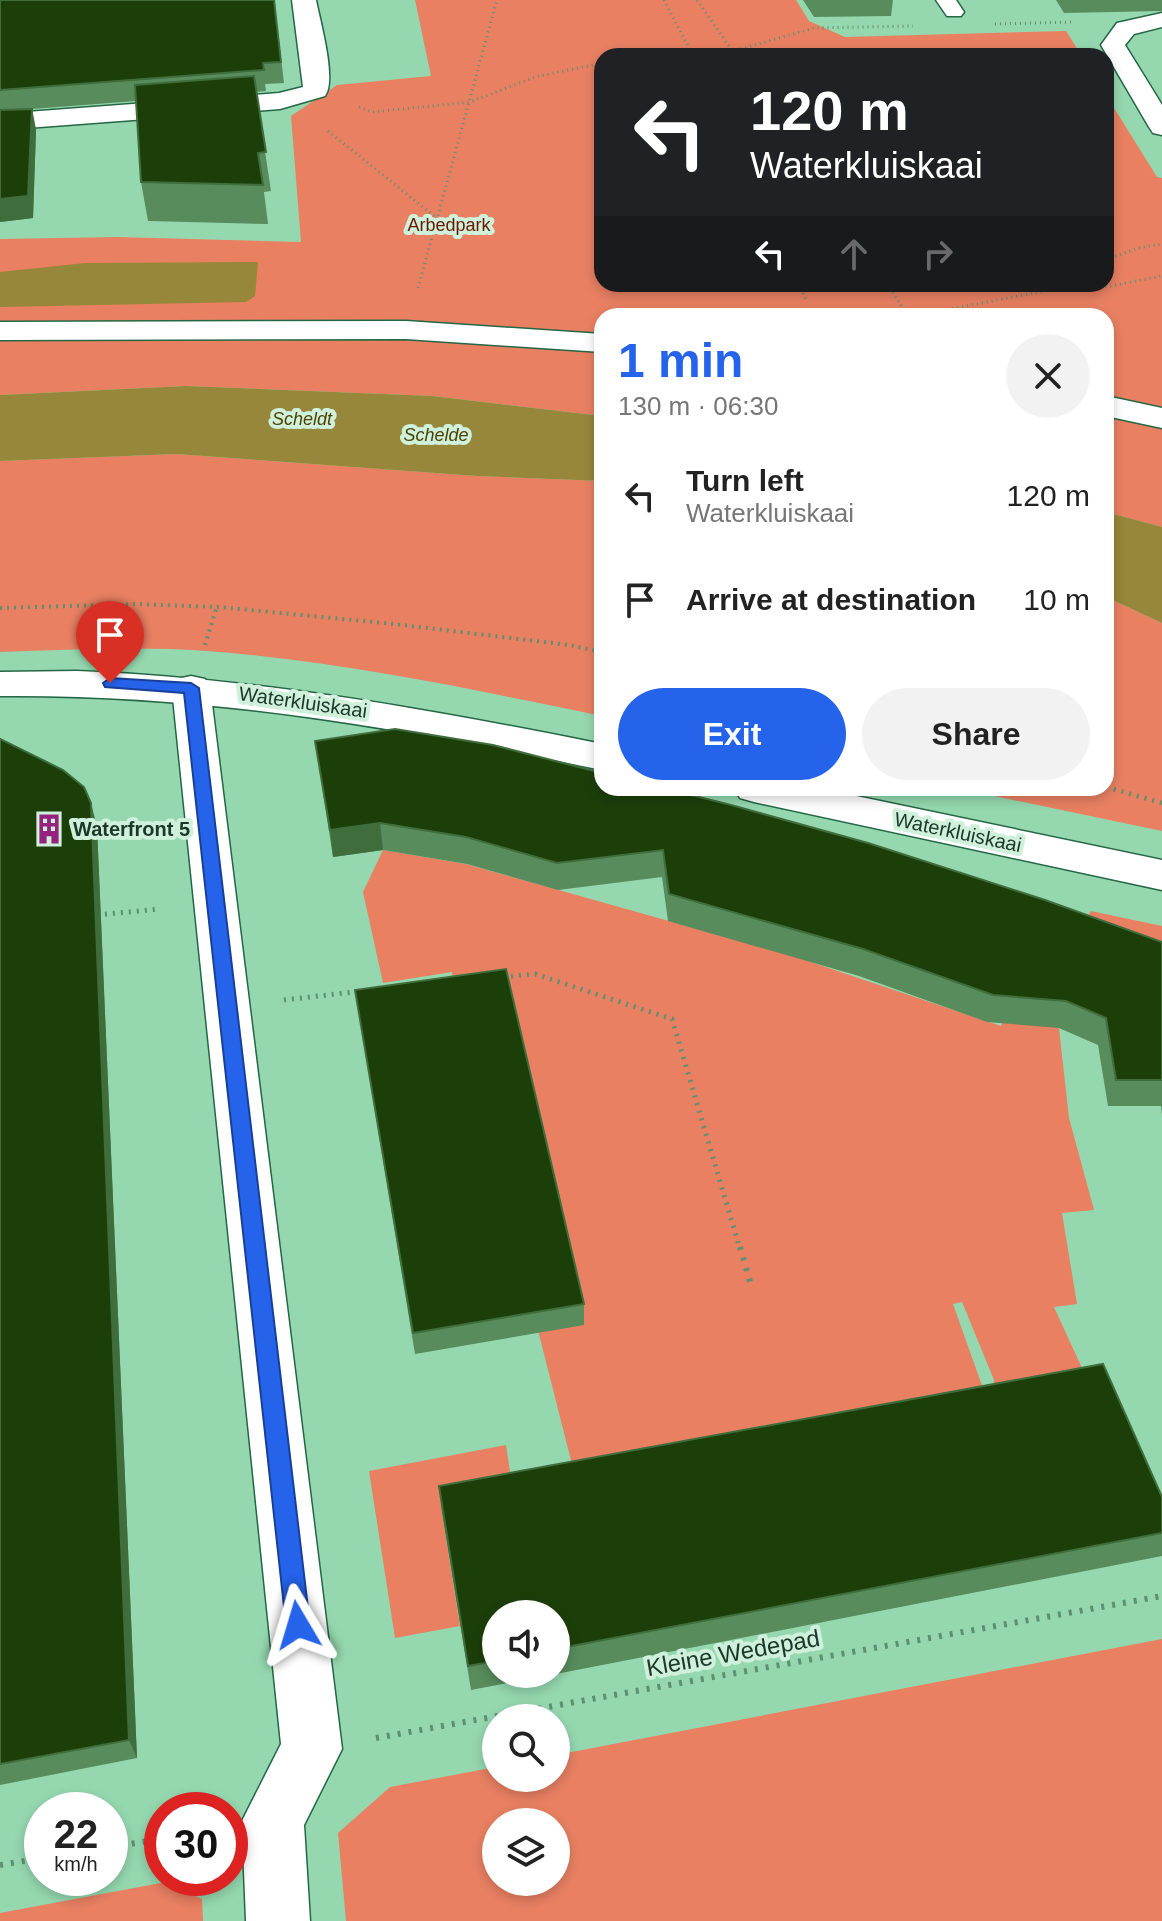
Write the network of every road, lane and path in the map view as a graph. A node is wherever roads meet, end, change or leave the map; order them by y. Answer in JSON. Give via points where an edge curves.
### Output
{"nodes":[{"id":1,"x":304,"y":0,"type":"edge"},
{"id":2,"x":497,"y":0,"type":"edge"},
{"id":3,"x":664,"y":0,"type":"edge"},
{"id":4,"x":697,"y":0,"type":"edge"},
{"id":5,"x":1162,"y":20,"type":"edge"},
{"id":6,"x":990,"y":24,"type":"dead end"},
{"id":7,"x":917,"y":26,"type":"dead end"},
{"id":8,"x":1125,"y":28,"type":"junction"},
{"id":9,"x":689,"y":48,"type":"edge"},
{"id":10,"x":731,"y":48,"type":"edge"},
{"id":11,"x":744,"y":48,"type":"edge"},
{"id":12,"x":594,"y":65,"type":"edge"},
{"id":13,"x":306,"y":95,"type":"junction"},
{"id":14,"x":470,"y":102,"type":"junction"},
{"id":15,"x":0,"y":122,"type":"edge"},
{"id":16,"x":1162,"y":127,"type":"edge"},
{"id":17,"x":438,"y":219,"type":"junction"},
{"id":18,"x":1162,"y":244,"type":"edge"},
{"id":19,"x":1114,"y":257,"type":"edge"},
{"id":20,"x":1162,"y":276,"type":"edge"},
{"id":21,"x":1114,"y":285,"type":"edge"},
{"id":22,"x":802,"y":292,"type":"edge"},
{"id":23,"x":1039,"y":292,"type":"edge"},
{"id":24,"x":806,"y":300,"type":"dead end"},
{"id":25,"x":953,"y":308,"type":"edge"},
{"id":26,"x":406,"y":330,"type":"junction"},
{"id":27,"x":0,"y":331,"type":"edge"},
{"id":28,"x":594,"y":342,"type":"edge"},
{"id":29,"x":1114,"y":408,"type":"edge"},
{"id":30,"x":1162,"y":418,"type":"edge"},
{"id":31,"x":0,"y":608,"type":"edge"},
{"id":32,"x":594,"y":650,"type":"edge"},
{"id":33,"x":0,"y":684,"type":"edge"},
{"id":34,"x":191,"y":688,"type":"junction"},
{"id":35,"x":594,"y":755,"type":"edge"},
{"id":36,"x":1114,"y":789,"type":"edge"},
{"id":37,"x":792,"y":796,"type":"edge"},
{"id":38,"x":1162,"y":803,"type":"edge"},
{"id":39,"x":1162,"y":875,"type":"edge"},
{"id":40,"x":216,"y":904,"type":"junction"},
{"id":41,"x":92,"y":915,"type":"edge"},
{"id":42,"x":491,"y":978,"type":"edge"},
{"id":43,"x":368,"y":990,"type":"edge"},
{"id":44,"x":227,"y":1006,"type":"junction"},
{"id":45,"x":751,"y":1285,"type":"dead end"},
{"id":46,"x":1162,"y":1596,"type":"edge"},
{"id":47,"x":312,"y":1749,"type":"junction"},
{"id":48,"x":24,"y":1861,"type":"edge"},
{"id":49,"x":0,"y":1865,"type":"edge"},
{"id":50,"x":278,"y":1921,"type":"edge"}],
"edges":[{"from":1,"to":13,"type":"street","via":[[316,70]]},
{"from":2,"to":14,"type":"path"},
{"from":3,"to":9,"type":"path","bridge":true},
{"from":4,"to":10,"type":"path"},
{"from":5,"to":8,"type":"street"},
{"from":6,"to":8,"type":"path","via":[[1074,22]]},
{"from":7,"to":11,"type":"path","via":[[814,28]]},
{"from":8,"to":16,"type":"street","via":[[1113,40],[1115,50]]},
{"from":12,"to":14,"type":"path","via":[[535,77]]},
{"from":13,"to":14,"type":"path","via":[[372,112]]},
{"from":13,"to":15,"type":"street"},
{"from":13,"to":17,"type":"path","via":[[311,117]]},
{"from":14,"to":17,"type":"path"},
{"from":17,"to":26,"type":"path"},
{"from":18,"to":19,"type":"path"},
{"from":20,"to":21,"type":"path"},
{"from":22,"to":24,"type":"path"},
{"from":23,"to":25,"type":"path"},
{"from":26,"to":27,"type":"street"},
{"from":26,"to":28,"type":"street"},
{"from":29,"to":30,"type":"street"},
{"from":31,"to":32,"type":"path","via":[[217,606]]},
{"from":33,"to":34,"type":"street","name":"Waterkluiskaai"},
{"from":34,"to":35,"type":"street","name":"Waterkluiskaai","via":[[406,717]]},
{"from":34,"to":40,"type":"street"},
{"from":36,"to":38,"type":"path"},
{"from":37,"to":39,"type":"street","name":"Waterkluiskaai"},
{"from":40,"to":41,"type":"path"},
{"from":40,"to":44,"type":"street"},
{"from":42,"to":45,"type":"path","via":[[535,974],[672,1019]]},
{"from":43,"to":44,"type":"path"},
{"from":44,"to":47,"type":"street"},
{"from":46,"to":47,"type":"path","name":"Kleine Wedepad"},
{"from":47,"to":50,"type":"street","via":[[273,1821]]},
{"from":48,"to":49,"type":"path"}]}
